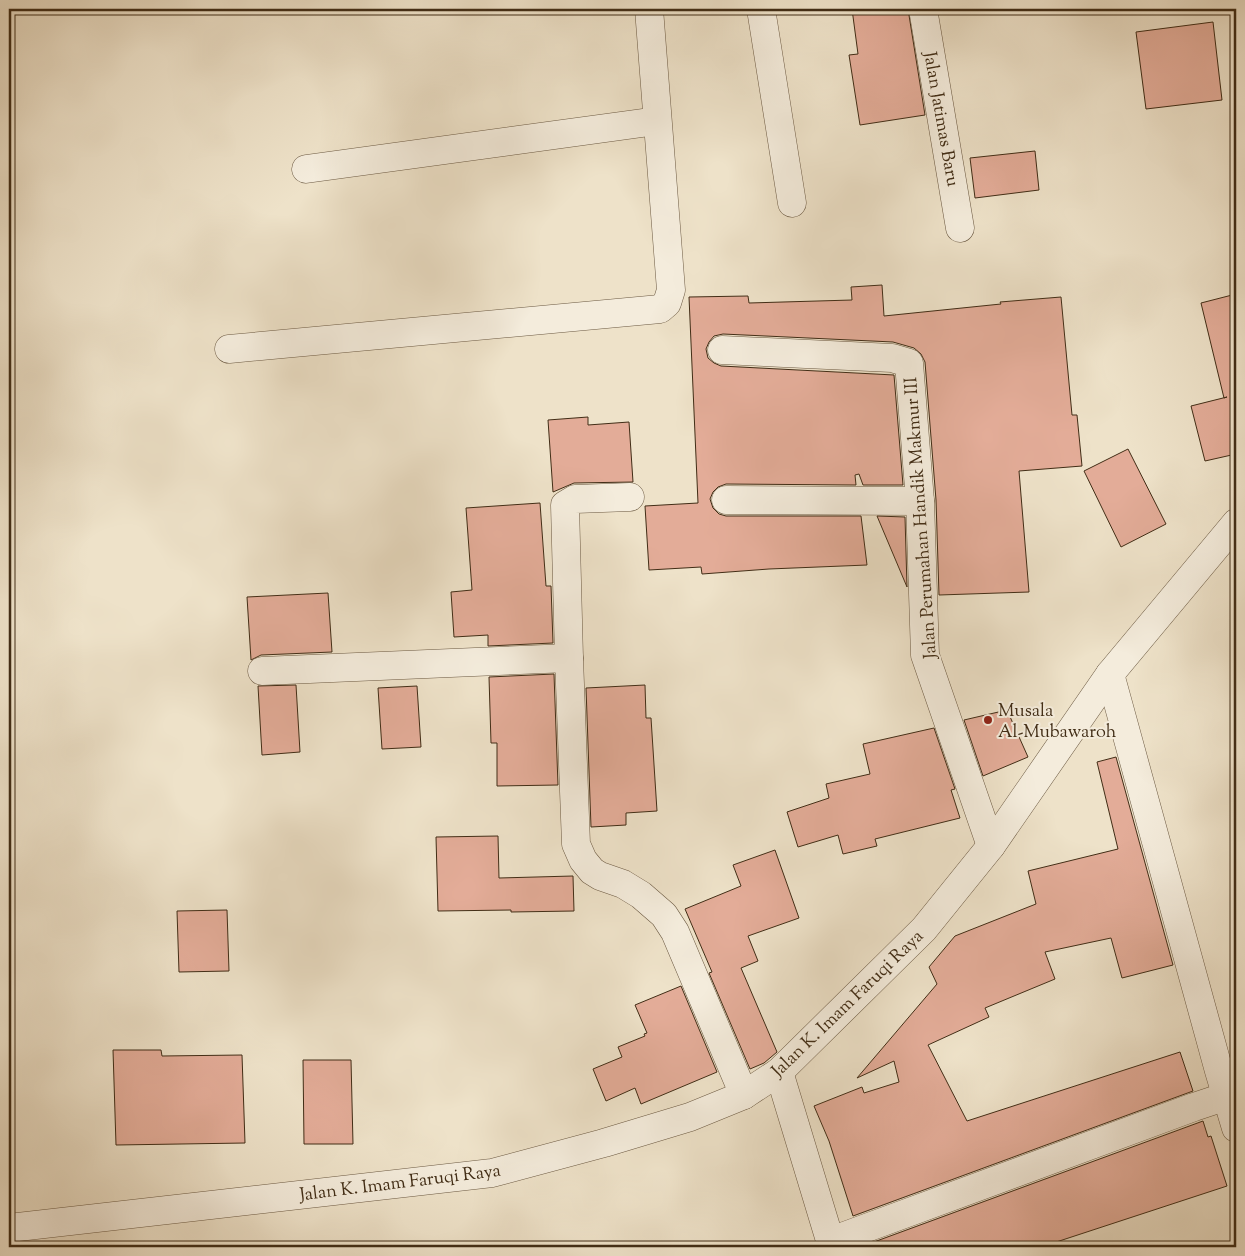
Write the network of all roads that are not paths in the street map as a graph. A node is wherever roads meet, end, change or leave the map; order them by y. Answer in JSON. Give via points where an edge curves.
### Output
{"nodes":[{"id":1,"x":649,"y":9,"type":"edge"},
{"id":2,"x":761,"y":9,"type":"edge"},
{"id":3,"x":923,"y":9,"type":"edge"},
{"id":4,"x":657,"y":121,"type":"junction"},
{"id":5,"x":306,"y":169,"type":"dead end"},
{"id":6,"x":792,"y":203,"type":"dead end"},
{"id":7,"x":960,"y":228,"type":"dead end"},
{"id":8,"x":229,"y":349,"type":"dead end"},
{"id":9,"x":722,"y":350,"type":"dead end"},
{"id":10,"x":630,"y":497,"type":"dead end"},
{"id":11,"x":726,"y":500,"type":"dead end"},
{"id":12,"x":920,"y":501,"type":"junction"},
{"id":13,"x":1236,"y":523,"type":"edge"},
{"id":14,"x":568,"y":658,"type":"junction"},
{"id":15,"x":262,"y":671,"type":"dead end"},
{"id":16,"x":1110,"y":674,"type":"junction"},
{"id":17,"x":991,"y":846,"type":"junction"},
{"id":18,"x":780,"y":1072,"type":"junction"},
{"id":19,"x":1232,"y":1094,"type":"edge"},
{"id":20,"x":744,"y":1095,"type":"junction"},
{"id":21,"x":1236,"y":1128,"type":"edge"},
{"id":22,"x":9,"y":1228,"type":"edge"},
{"id":23,"x":831,"y":1244,"type":"edge"}],
"edges":[{"from":1,"to":4,"type":"street"},
{"from":2,"to":6,"type":"street"},
{"from":3,"to":7,"type":"street","name":"Jalan Jatimas Baru"},
{"from":4,"to":5,"type":"street"},
{"from":4,"to":8,"type":"street","via":[[671,290],[667,303],[660,308]]},
{"from":9,"to":12,"type":"street","name":"Jalan Perumahan Handik Makmur III","via":[[907,361],[910,366]]},
{"from":10,"to":14,"type":"street","via":[[575,499],[565,505]]},
{"from":11,"to":12,"type":"street"},
{"from":12,"to":17,"type":"street","name":"Jalan Perumahan Handik Makmur III","via":[[925,655]]},
{"from":13,"to":16,"type":"street","name":"Jalan K. Imam Faruqi Raya"},
{"from":14,"to":15,"type":"street"},
{"from":14,"to":20,"type":"street","via":[[576,844],[592,871],[641,895],[664,915],[675,932]]},
{"from":16,"to":17,"type":"street","name":"Jalan K. Imam Faruqi Raya"},
{"from":16,"to":19,"type":"street","via":[[1219,1071]]},
{"from":17,"to":18,"type":"street","name":"Jalan K. Imam Faruqi Raya","via":[[924,929]]},
{"from":18,"to":20,"type":"street","name":"Jalan K. Imam Faruqi Raya"},
{"from":18,"to":23,"type":"street"},
{"from":19,"to":21,"type":"street"},
{"from":19,"to":23,"type":"street"},
{"from":20,"to":22,"type":"street","name":"Jalan K. Imam Faruqi Raya","via":[[690,1117],[492,1173]]}]}
